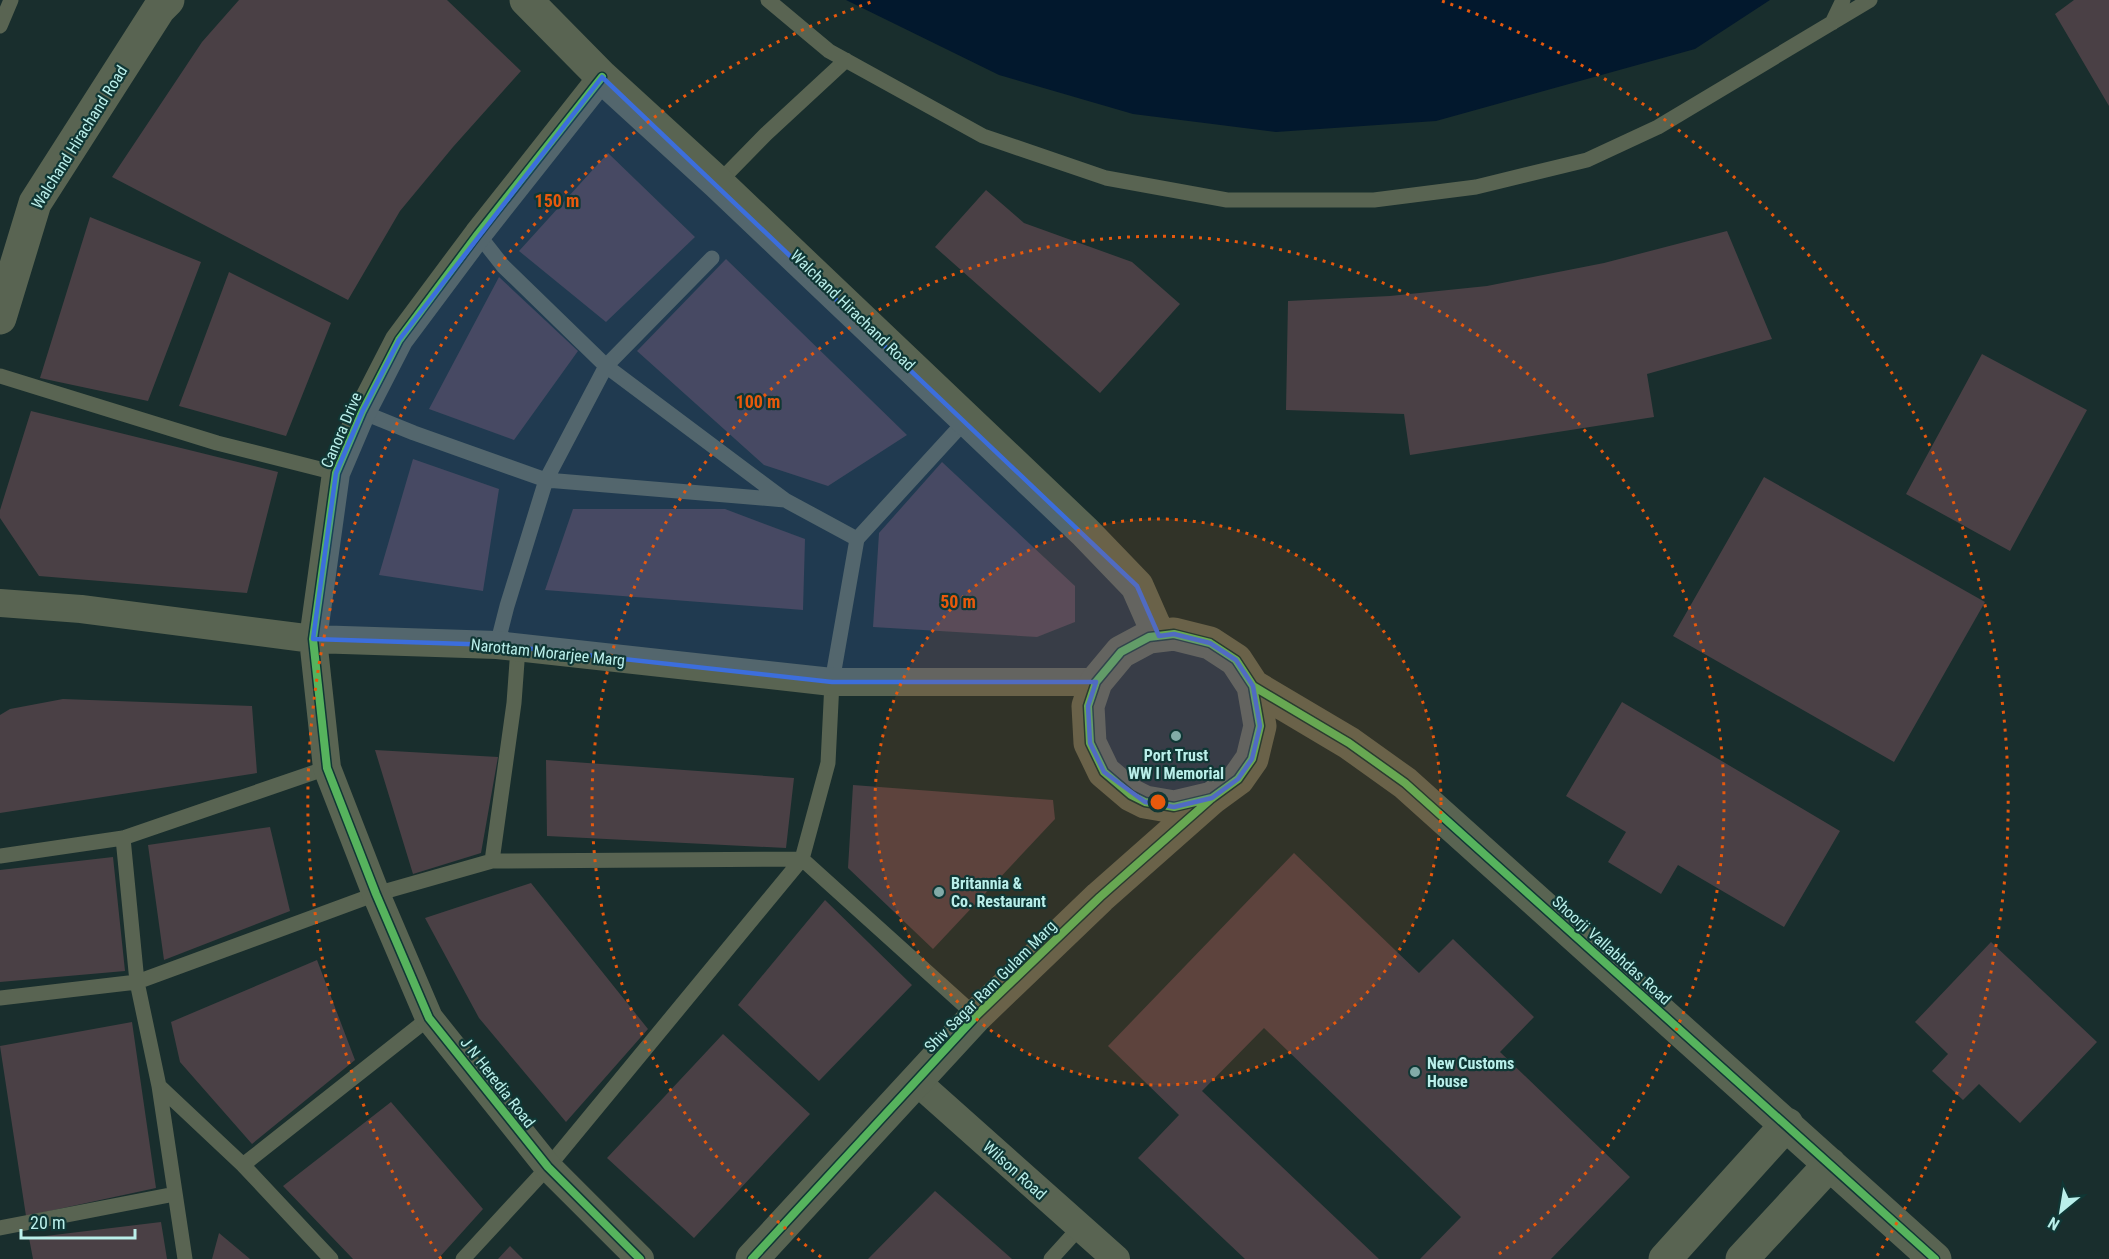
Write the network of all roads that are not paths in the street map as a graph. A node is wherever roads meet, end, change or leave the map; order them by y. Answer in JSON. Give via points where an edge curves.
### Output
{"nodes":[{"id":1,"x":11,"y":0,"type":"edge"},
{"id":2,"x":168,"y":0,"type":"edge"},
{"id":3,"x":525,"y":0,"type":"edge"},
{"id":4,"x":768,"y":0,"type":"edge"},
{"id":5,"x":1843,"y":0,"type":"edge"},
{"id":6,"x":1870,"y":0,"type":"edge"},
{"id":7,"x":1832,"y":23,"type":"junction"},
{"id":8,"x":0,"y":26,"type":"edge"},
{"id":9,"x":846,"y":60,"type":"junction"},
{"id":10,"x":602,"y":77,"type":"junction"},
{"id":11,"x":718,"y":183,"type":"junction"},
{"id":12,"x":478,"y":234,"type":"junction"},
{"id":13,"x":712,"y":258,"type":"dead end"},
{"id":14,"x":0,"y":318,"type":"edge"},
{"id":15,"x":606,"y":366,"type":"junction"},
{"id":16,"x":0,"y":376,"type":"edge"},
{"id":17,"x":362,"y":412,"type":"junction"},
{"id":18,"x":967,"y":419,"type":"junction"},
{"id":19,"x":336,"y":473,"type":"junction"},
{"id":20,"x":546,"y":480,"type":"junction"},
{"id":21,"x":785,"y":500,"type":"junction"},
{"id":22,"x":856,"y":538,"type":"junction"},
{"id":23,"x":0,"y":603,"type":"edge"},
{"id":24,"x":1159,"y":636,"type":"junction"},
{"id":25,"x":314,"y":639,"type":"junction"},
{"id":26,"x":507,"y":647,"type":"junction"},
{"id":27,"x":832,"y":682,"type":"junction"},
{"id":28,"x":1096,"y":682,"type":"junction"},
{"id":29,"x":1253,"y":686,"type":"junction"},
{"id":30,"x":327,"y":768,"type":"junction"},
{"id":31,"x":1212,"y":798,"type":"junction"},
{"id":32,"x":123,"y":838,"type":"junction"},
{"id":33,"x":0,"y":856,"type":"edge"},
{"id":34,"x":802,"y":859,"type":"junction"},
{"id":35,"x":492,"y":861,"type":"junction"},
{"id":36,"x":375,"y":894,"type":"junction"},
{"id":37,"x":137,"y":982,"type":"junction"},
{"id":38,"x":0,"y":998,"type":"edge"},
{"id":39,"x":975,"y":1016,"type":"junction"},
{"id":40,"x":429,"y":1018,"type":"junction"},
{"id":41,"x":915,"y":1080,"type":"junction"},
{"id":42,"x":159,"y":1086,"type":"junction"},
{"id":43,"x":1787,"y":1124,"type":"junction"},
{"id":44,"x":1830,"y":1164,"type":"junction"},
{"id":45,"x":243,"y":1165,"type":"junction"},
{"id":46,"x":548,"y":1167,"type":"junction"},
{"id":47,"x":175,"y":1194,"type":"junction"},
{"id":48,"x":1080,"y":1227,"type":"junction"},
{"id":49,"x":0,"y":1228,"type":"edge"},
{"id":50,"x":185,"y":1259,"type":"edge"},
{"id":51,"x":331,"y":1259,"type":"edge"},
{"id":52,"x":463,"y":1259,"type":"edge"},
{"id":53,"x":640,"y":1259,"type":"edge"},
{"id":54,"x":752,"y":1259,"type":"edge"},
{"id":55,"x":1051,"y":1259,"type":"edge"},
{"id":56,"x":1116,"y":1259,"type":"edge"},
{"id":57,"x":1665,"y":1259,"type":"edge"},
{"id":58,"x":1742,"y":1259,"type":"edge"},
{"id":59,"x":1935,"y":1259,"type":"edge"}],
"edges":[{"from":1,"to":8,"type":"lane"},
{"from":2,"to":14,"type":"street","name":"Walchand Hirachand Road","via":[[36,203]]},
{"from":3,"to":10,"type":"street","name":"Walchand Hirachand Road"},
{"from":4,"to":9,"type":"lane","via":[[829,51]]},
{"from":5,"to":7,"type":"lane"},
{"from":6,"to":7,"type":"lane"},
{"from":7,"to":9,"type":"lane","via":[[1658,128],[1587,160],[1476,187],[1374,200],[1227,200],[1106,178],[983,136]]},
{"from":9,"to":11,"type":"lane"},
{"from":10,"to":11,"type":"street","name":"Walchand Hirachand Road"},
{"from":10,"to":12,"type":"street","name":"Canora Drive"},
{"from":11,"to":18,"type":"street","name":"Walchand Hirachand Road"},
{"from":12,"to":15,"type":"lane","via":[[503,266]]},
{"from":12,"to":17,"type":"street","name":"Canora Drive","via":[[399,340]]},
{"from":13,"to":15,"type":"lane"},
{"from":15,"to":20,"type":"lane"},
{"from":15,"to":21,"type":"lane"},
{"from":16,"to":19,"type":"lane"},
{"from":17,"to":19,"type":"street","name":"Canora Drive"},
{"from":17,"to":20,"type":"lane"},
{"from":18,"to":22,"type":"lane"},
{"from":18,"to":24,"type":"street","name":"Walchand Hirachand Road","via":[[1137,586]]},
{"from":19,"to":25,"type":"street","name":"Canora Drive"},
{"from":20,"to":21,"type":"lane"},
{"from":20,"to":26,"type":"lane","via":[[507,606]]},
{"from":21,"to":22,"type":"lane"},
{"from":22,"to":27,"type":"lane"},
{"from":23,"to":25,"type":"street","name":"Narottam Morarjee Marg","via":[[81,609]]},
{"from":24,"to":28,"type":"street","via":[[1120,652]]},
{"from":24,"to":29,"type":"street","via":[[1174,634],[1210,643],[1236,660]]},
{"from":25,"to":26,"type":"street","name":"Narottam Morarjee Marg"},
{"from":25,"to":30,"type":"street","name":"Canora Drive"},
{"from":26,"to":27,"type":"street","name":"Narottam Morarjee Marg"},
{"from":26,"to":35,"type":"lane","via":[[514,703]]},
{"from":27,"to":28,"type":"street","name":"Narottam Morarjee Marg"},
{"from":27,"to":34,"type":"lane","via":[[828,763]]},
{"from":28,"to":31,"type":"street","via":[[1088,706],[1090,743],[1104,772],[1145,802],[1174,807]]},
{"from":29,"to":31,"type":"street","via":[[1260,726],[1252,759],[1238,779]]},
{"from":29,"to":43,"type":"street","name":"Shoorji Vallabhdas Road","via":[[1349,743],[1405,783]]},
{"from":30,"to":32,"type":"lane"},
{"from":30,"to":36,"type":"street","name":"Canora Drive"},
{"from":31,"to":39,"type":"street","name":"Shiv Sagar Ram Gulam Marg"},
{"from":32,"to":33,"type":"lane"},
{"from":32,"to":37,"type":"lane"},
{"from":34,"to":35,"type":"lane"},
{"from":34,"to":39,"type":"lane"},
{"from":34,"to":46,"type":"lane"},
{"from":35,"to":36,"type":"lane"},
{"from":36,"to":37,"type":"lane"},
{"from":36,"to":40,"type":"street","name":"J N Heredia Road"},
{"from":37,"to":38,"type":"lane"},
{"from":37,"to":42,"type":"lane"},
{"from":39,"to":41,"type":"street","name":"Shiv Sagar Ram Gulam Marg"},
{"from":40,"to":45,"type":"lane"},
{"from":40,"to":46,"type":"street","name":"J N Heredia Road"},
{"from":41,"to":48,"type":"street","name":"Wilson Road"},
{"from":41,"to":54,"type":"street","name":"Shiv Sagar Ram Gulam Marg"},
{"from":42,"to":45,"type":"lane"},
{"from":42,"to":47,"type":"lane"},
{"from":43,"to":44,"type":"street","name":"Shoorji Vallabhdas Road"},
{"from":43,"to":57,"type":"street"},
{"from":44,"to":58,"type":"street"},
{"from":44,"to":59,"type":"street","name":"Shoorji Vallabhdas Road"},
{"from":45,"to":51,"type":"lane"},
{"from":46,"to":52,"type":"lane"},
{"from":46,"to":53,"type":"street","name":"J N Heredia Road"},
{"from":47,"to":49,"type":"lane"},
{"from":47,"to":50,"type":"lane"},
{"from":48,"to":55,"type":"lane"},
{"from":48,"to":56,"type":"street","name":"Wilson Road"}]}
